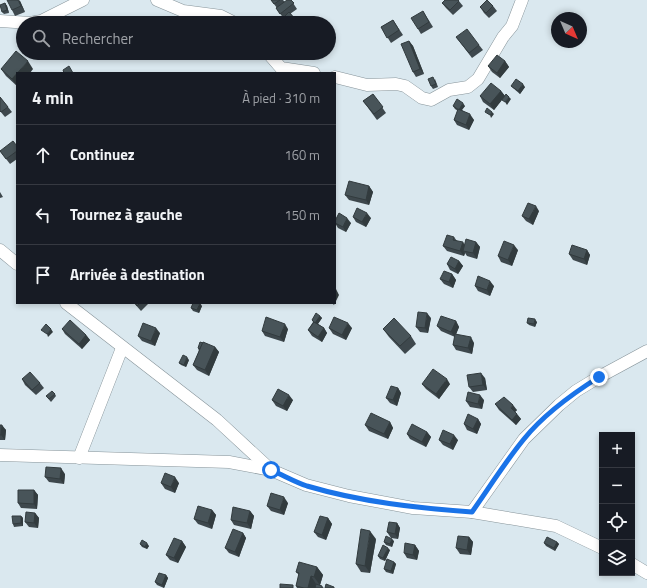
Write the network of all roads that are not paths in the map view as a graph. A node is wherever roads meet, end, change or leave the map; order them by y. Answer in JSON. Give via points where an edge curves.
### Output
{"nodes":[{"id":1,"x":83,"y":0,"type":"edge"},
{"id":2,"x":157,"y":0,"type":"edge"},
{"id":3,"x":522,"y":0,"type":"edge"},
{"id":4,"x":51,"y":16,"type":"edge"},
{"id":5,"x":221,"y":16,"type":"edge"},
{"id":6,"x":0,"y":21,"type":"edge"},
{"id":7,"x":16,"y":22,"type":"edge"},
{"id":8,"x":274,"y":60,"type":"edge"},
{"id":9,"x":307,"y":72,"type":"edge"},
{"id":10,"x":336,"y":77,"type":"edge"},
{"id":11,"x":0,"y":250,"type":"edge"},
{"id":12,"x":16,"y":263,"type":"edge"},
{"id":13,"x":67,"y":304,"type":"edge"},
{"id":14,"x":122,"y":348,"type":"junction"},
{"id":15,"x":647,"y":351,"type":"edge"},
{"id":16,"x":0,"y":455,"type":"edge"},
{"id":17,"x":79,"y":458,"type":"junction"},
{"id":18,"x":271,"y":470,"type":"junction"},
{"id":19,"x":472,"y":512,"type":"junction"},
{"id":20,"x":599,"y":547,"type":"edge"},
{"id":21,"x":635,"y":566,"type":"edge"},
{"id":22,"x":647,"y":573,"type":"edge"}],
"edges":[{"from":1,"to":4,"type":"street"},
{"from":2,"to":5,"type":"street","via":[[183,11]]},
{"from":3,"to":10,"type":"street","via":[[512,26],[478,78],[468,87],[449,90],[432,100],[422,98],[405,86],[367,85]]},
{"from":6,"to":7,"type":"street"},
{"from":8,"to":9,"type":"street","via":[[281,68]]},
{"from":11,"to":12,"type":"street"},
{"from":13,"to":14,"type":"street"},
{"from":14,"to":17,"type":"street"},
{"from":14,"to":18,"type":"street","via":[[216,420]]},
{"from":15,"to":19,"type":"street","via":[[576,391],[560,405],[524,439]]},
{"from":16,"to":17,"type":"street"},
{"from":17,"to":18,"type":"street","via":[[229,462]]},
{"from":18,"to":19,"type":"street","via":[[306,485],[350,496],[413,508]]},
{"from":19,"to":20,"type":"street","via":[[556,526]]},
{"from":21,"to":22,"type":"street"}]}
